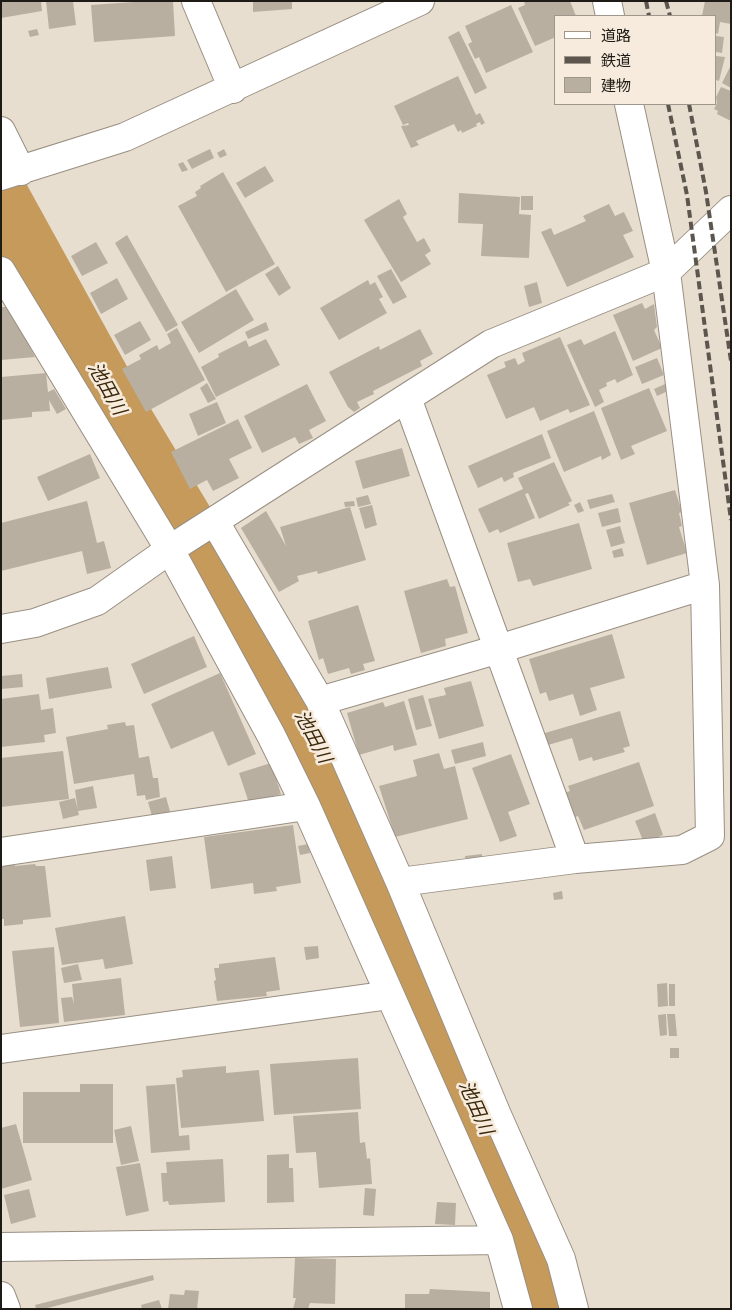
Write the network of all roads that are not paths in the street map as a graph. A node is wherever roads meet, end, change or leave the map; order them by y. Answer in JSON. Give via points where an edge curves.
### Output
{"nodes":[{"id":1,"x":196,"y":1,"type":"edge"},
{"id":2,"x":420,"y":1,"type":"edge"},
{"id":3,"x":607,"y":1,"type":"edge"},
{"id":4,"x":610,"y":15,"type":"edge"},
{"id":5,"x":233,"y":89,"type":"junction"},
{"id":6,"x":629,"y":105,"type":"edge"},
{"id":7,"x":1,"y":131,"type":"edge"},
{"id":8,"x":14,"y":173,"type":"edge"},
{"id":9,"x":731,"y":210,"type":"edge"},
{"id":10,"x":1,"y":270,"type":"edge"},
{"id":11,"x":666,"y":272,"type":"junction"},
{"id":12,"x":407,"y":398,"type":"junction"},
{"id":13,"x":214,"y":522,"type":"junction"},
{"id":14,"x":171,"y":549,"type":"junction"},
{"id":15,"x":705,"y":584,"type":"junction"},
{"id":16,"x":1,"y":629,"type":"edge"},
{"id":17,"x":499,"y":648,"type":"junction"},
{"id":18,"x":320,"y":700,"type":"junction"},
{"id":19,"x":306,"y":806,"type":"junction"},
{"id":20,"x":1,"y":852,"type":"edge"},
{"id":21,"x":575,"y":859,"type":"junction"},
{"id":22,"x":400,"y":882,"type":"junction"},
{"id":23,"x":390,"y":996,"type":"junction"},
{"id":24,"x":1,"y":1049,"type":"edge"},
{"id":25,"x":499,"y":1240,"type":"junction"},
{"id":26,"x":1,"y":1248,"type":"edge"},
{"id":27,"x":1,"y":1296,"type":"edge"},
{"id":28,"x":6,"y":1309,"type":"edge"},
{"id":29,"x":518,"y":1309,"type":"edge"},
{"id":30,"x":574,"y":1309,"type":"edge"}],
"edges":[{"from":1,"to":5,"type":"street"},
{"from":2,"to":5,"type":"street"},
{"from":3,"to":4,"type":"street"},
{"from":5,"to":8,"type":"street","via":[[125,138]]},
{"from":6,"to":11,"type":"street"},
{"from":7,"to":8,"type":"street"},
{"from":9,"to":11,"type":"street"},
{"from":10,"to":14,"type":"street"},
{"from":11,"to":12,"type":"street","via":[[491,344]]},
{"from":11,"to":15,"type":"street"},
{"from":12,"to":13,"type":"street"},
{"from":12,"to":17,"type":"street"},
{"from":13,"to":14,"type":"street"},
{"from":13,"to":18,"type":"street"},
{"from":14,"to":16,"type":"street","via":[[97,601],[34,623]]},
{"from":14,"to":19,"type":"street","via":[[272,735]]},
{"from":15,"to":17,"type":"street"},
{"from":15,"to":21,"type":"street","via":[[710,836],[682,850]]},
{"from":17,"to":18,"type":"street"},
{"from":17,"to":21,"type":"street"},
{"from":18,"to":22,"type":"street"},
{"from":19,"to":20,"type":"street"},
{"from":19,"to":23,"type":"street"},
{"from":21,"to":22,"type":"street"},
{"from":22,"to":30,"type":"street","via":[[561,1259]]},
{"from":23,"to":24,"type":"street"},
{"from":23,"to":25,"type":"street"},
{"from":25,"to":26,"type":"street"},
{"from":25,"to":29,"type":"street"},
{"from":27,"to":28,"type":"street"}]}
